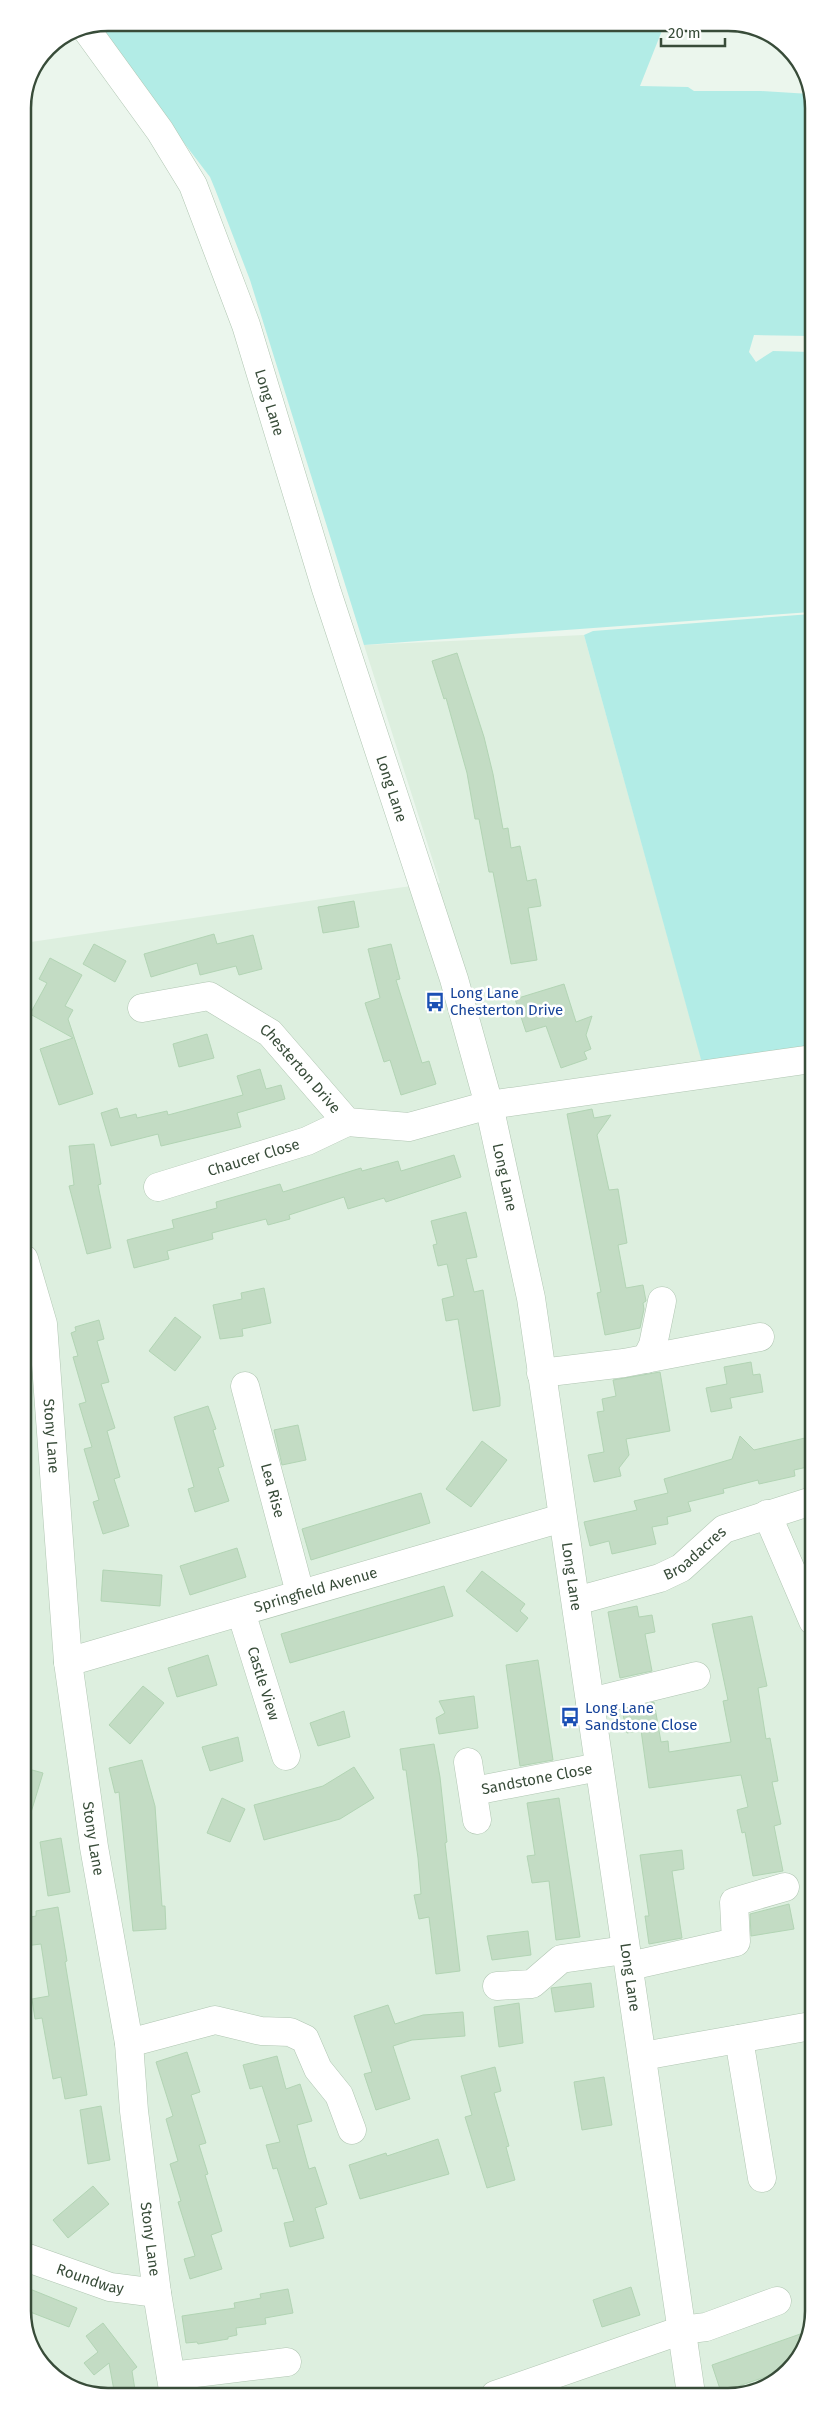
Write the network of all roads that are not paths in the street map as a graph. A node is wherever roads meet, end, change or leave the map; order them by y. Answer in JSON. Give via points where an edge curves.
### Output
{"nodes":[{"id":1,"x":90,"y":34,"type":"edge"},
{"id":2,"x":142,"y":1008,"type":"dead end"},
{"id":3,"x":805,"y":1060,"type":"edge"},
{"id":4,"x":489,"y":1105,"type":"junction"},
{"id":5,"x":347,"y":1122,"type":"junction"},
{"id":6,"x":158,"y":1187,"type":"dead end"},
{"id":7,"x":662,"y":1301,"type":"dead end"},
{"id":8,"x":31,"y":1302,"type":"edge"},
{"id":9,"x":760,"y":1337,"type":"dead end"},
{"id":10,"x":646,"y":1359,"type":"junction"},
{"id":11,"x":541,"y":1373,"type":"junction"},
{"id":12,"x":245,"y":1386,"type":"dead end"},
{"id":13,"x":805,"y":1503,"type":"edge"},
{"id":14,"x":767,"y":1514,"type":"junction"},
{"id":15,"x":562,"y":1518,"type":"junction"},
{"id":16,"x":300,"y":1594,"type":"junction"},
{"id":17,"x":576,"y":1601,"type":"junction"},
{"id":18,"x":805,"y":1604,"type":"edge"},
{"id":19,"x":241,"y":1612,"type":"junction"},
{"id":20,"x":68,"y":1662,"type":"junction"},
{"id":21,"x":696,"y":1676,"type":"dead end"},
{"id":22,"x":590,"y":1702,"type":"junction"},
{"id":23,"x":286,"y":1756,"type":"dead end"},
{"id":24,"x":468,"y":1762,"type":"dead end"},
{"id":25,"x":599,"y":1767,"type":"junction"},
{"id":26,"x":474,"y":1791,"type":"junction"},
{"id":27,"x":477,"y":1820,"type":"dead end"},
{"id":28,"x":785,"y":1887,"type":"dead end"},
{"id":29,"x":627,"y":1958,"type":"junction"},
{"id":30,"x":497,"y":1986,"type":"dead end"},
{"id":31,"x":805,"y":2027,"type":"edge"},
{"id":32,"x":739,"y":2039,"type":"junction"},
{"id":33,"x":129,"y":2043,"type":"junction"},
{"id":34,"x":643,"y":2056,"type":"junction"},
{"id":35,"x":352,"y":2130,"type":"dead end"},
{"id":36,"x":762,"y":2178,"type":"dead end"},
{"id":37,"x":31,"y":2258,"type":"edge"},
{"id":38,"x":157,"y":2293,"type":"junction"},
{"id":39,"x":777,"y":2301,"type":"dead end"},
{"id":40,"x":682,"y":2330,"type":"junction"},
{"id":41,"x":287,"y":2362,"type":"dead end"},
{"id":42,"x":173,"y":2386,"type":"edge"},
{"id":43,"x":515,"y":2388,"type":"edge"},
{"id":44,"x":690,"y":2388,"type":"edge"}],
"edges":[{"from":1,"to":4,"type":"street","name":"Long Lane","via":[[160,131],[193,185],[246,325],[326,589],[454,979]]},
{"from":2,"to":5,"type":"street","name":"Chesterton Drive","via":[[210,996],[270,1033]]},
{"from":3,"to":4,"type":"street","name":"Chesterton Drive"},
{"from":4,"to":5,"type":"street","name":"Chesterton Drive","via":[[409,1127]]},
{"from":4,"to":11,"type":"street","name":"Long Lane","via":[[531,1298]]},
{"from":5,"to":6,"type":"street","name":"Chaucer Close","via":[[307,1141]]},
{"from":7,"to":10,"type":"street","via":[[653,1345]]},
{"from":8,"to":20,"type":"street","name":"Stony Lane","via":[[44,1324]]},
{"from":9,"to":10,"type":"street"},
{"from":10,"to":11,"type":"street"},
{"from":11,"to":15,"type":"street","name":"Long Lane"},
{"from":12,"to":16,"type":"street","name":"Lea Rise"},
{"from":13,"to":14,"type":"street","name":"Broadacres"},
{"from":14,"to":17,"type":"street","name":"Broadacres","via":[[724,1528],[681,1568],[660,1578]]},
{"from":14,"to":18,"type":"street"},
{"from":15,"to":16,"type":"street","name":"Springfield Avenue"},
{"from":15,"to":17,"type":"street","name":"Long Lane"},
{"from":16,"to":19,"type":"street","name":"Springfield Avenue"},
{"from":17,"to":22,"type":"street","name":"Long Lane"},
{"from":19,"to":20,"type":"street","name":"Springfield Avenue"},
{"from":19,"to":23,"type":"street","name":"Castle View"},
{"from":20,"to":33,"type":"street","name":"Stony Lane","via":[[94,1847]]},
{"from":21,"to":22,"type":"street"},
{"from":22,"to":25,"type":"street","name":"Long Lane"},
{"from":24,"to":26,"type":"street","name":"Sandstone Close"},
{"from":25,"to":26,"type":"street","name":"Sandstone Close"},
{"from":25,"to":29,"type":"street","name":"Long Lane"},
{"from":26,"to":27,"type":"street","name":"Sandstone Close"},
{"from":28,"to":29,"type":"street","via":[[734,1902],[736,1942]]},
{"from":29,"to":30,"type":"street","via":[[561,1959],[532,1984]]},
{"from":29,"to":34,"type":"street","name":"Long Lane"},
{"from":31,"to":32,"type":"street"},
{"from":32,"to":34,"type":"street"},
{"from":32,"to":36,"type":"street"},
{"from":33,"to":35,"type":"street","via":[[215,2020],[261,2031],[290,2032],[305,2039],[318,2069],[340,2095]]},
{"from":33,"to":38,"type":"street","name":"Stony Lane","via":[[134,2111]]},
{"from":34,"to":40,"type":"street","name":"Long Lane"},
{"from":37,"to":38,"type":"street","name":"Roundway","via":[[110,2287]]},
{"from":38,"to":42,"type":"street","name":"Stony Lane"},
{"from":39,"to":40,"type":"street","via":[[706,2327]]},
{"from":40,"to":43,"type":"street"},
{"from":40,"to":44,"type":"street","name":"Long Lane"},
{"from":41,"to":42,"type":"street","name":"Stony Lane"}]}
